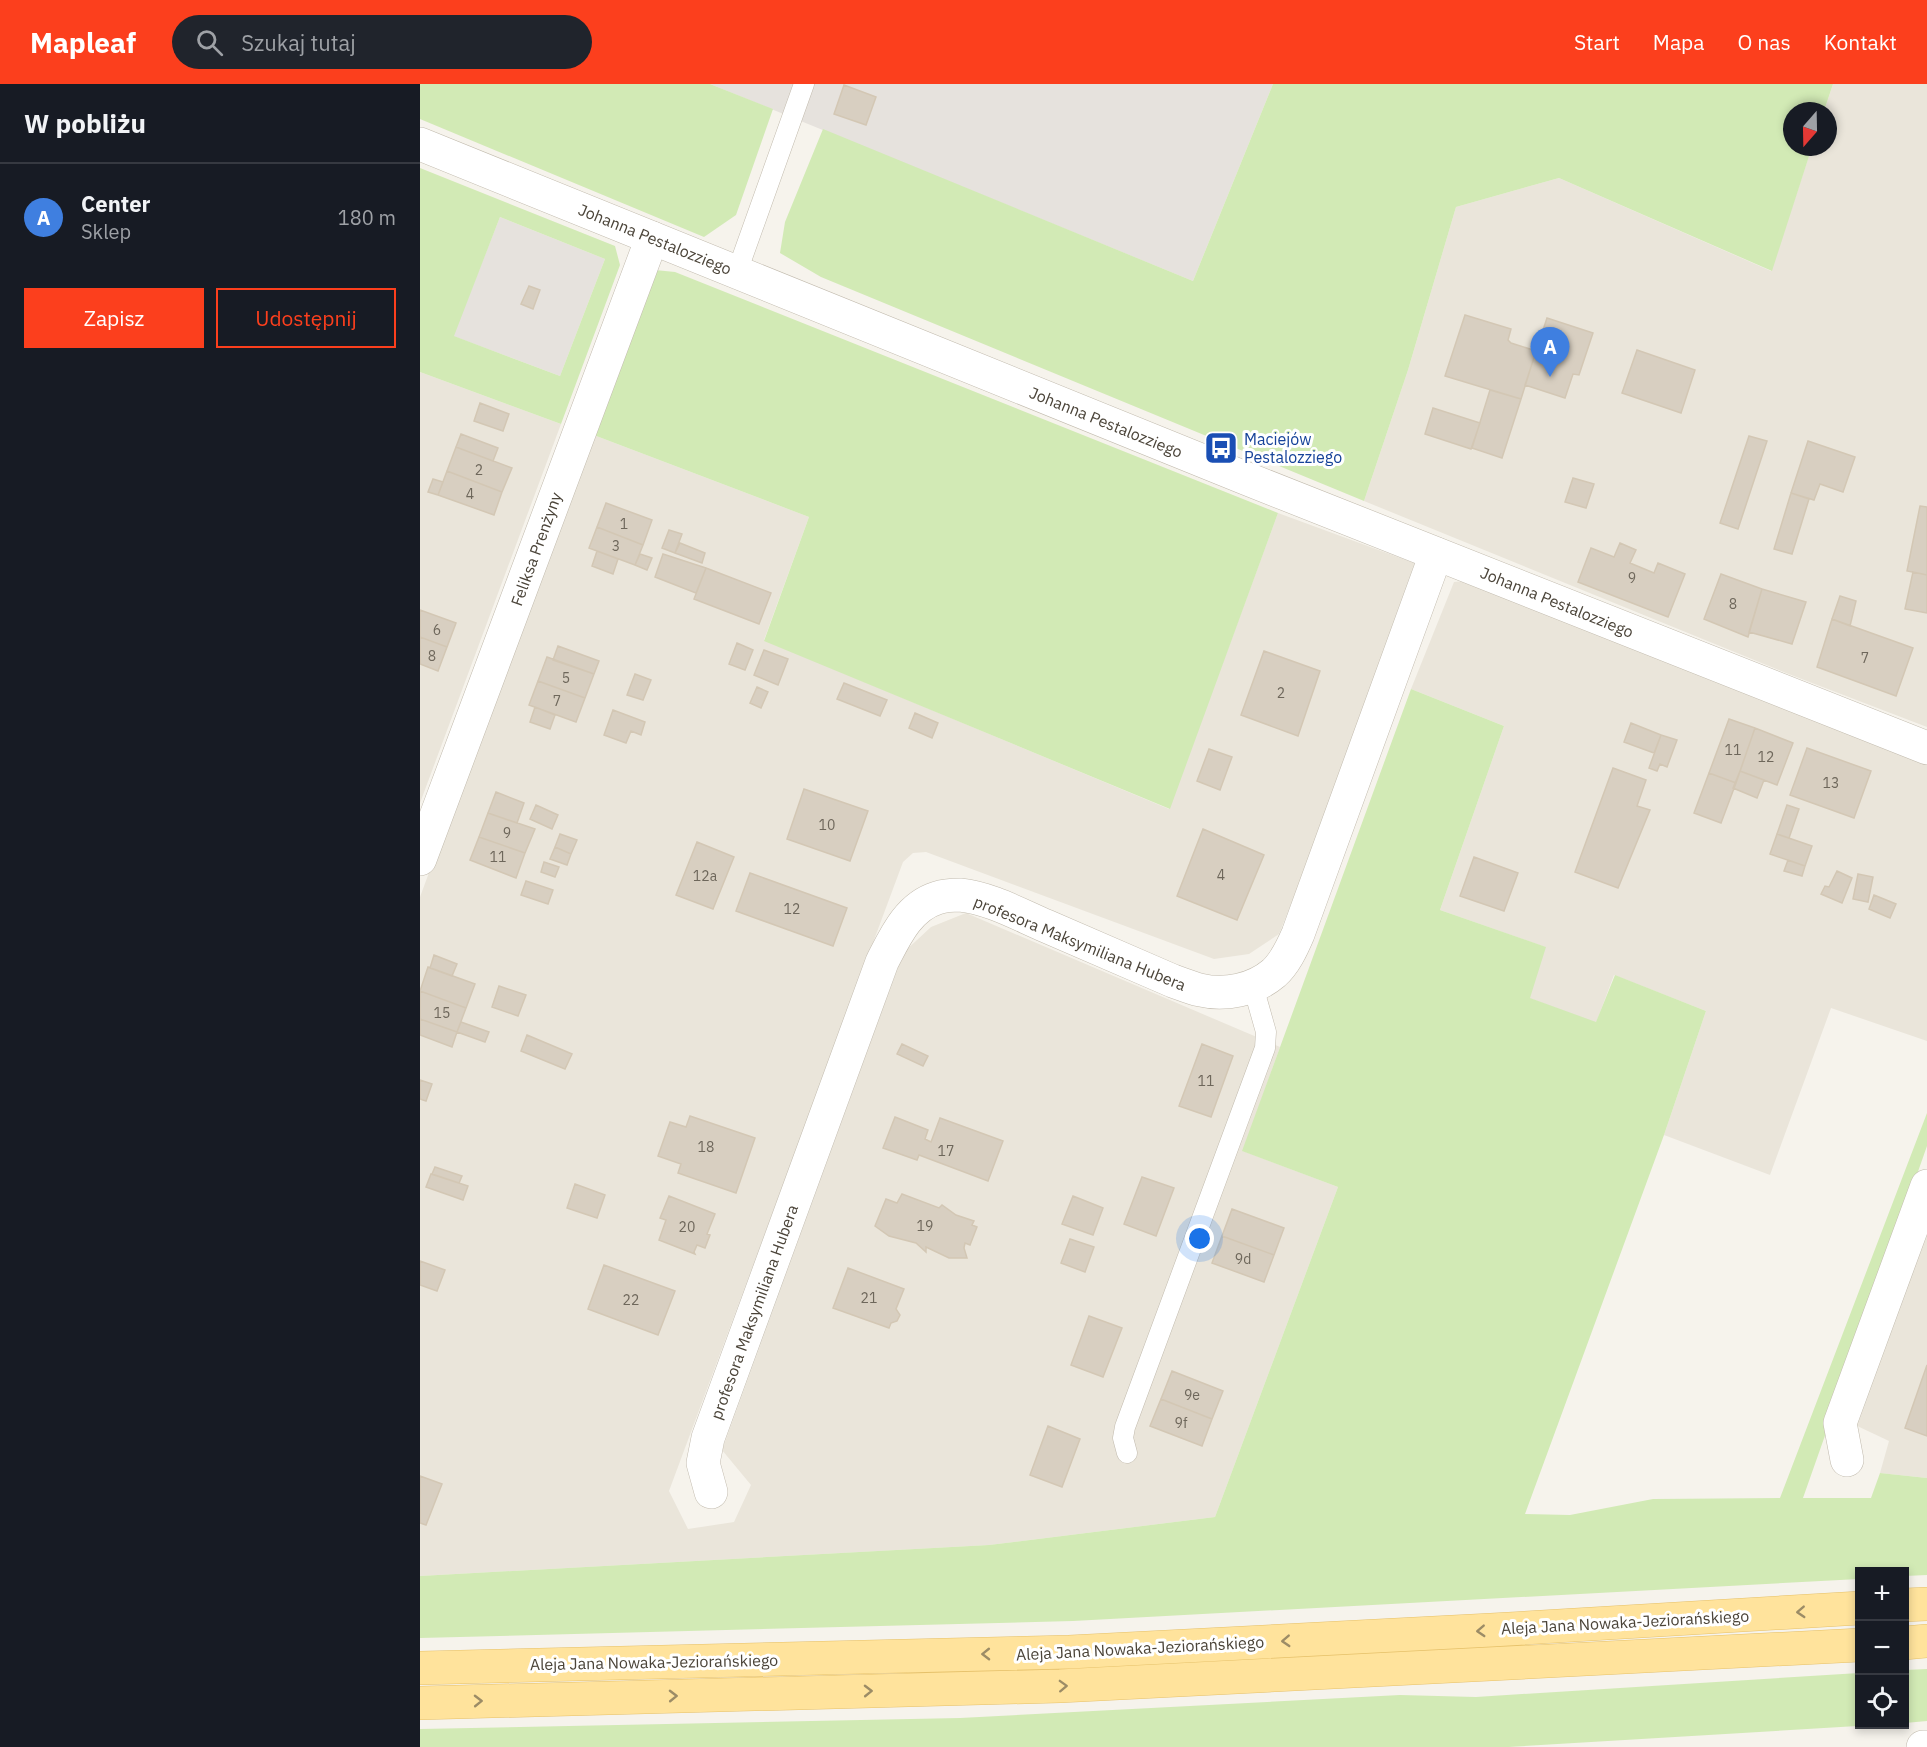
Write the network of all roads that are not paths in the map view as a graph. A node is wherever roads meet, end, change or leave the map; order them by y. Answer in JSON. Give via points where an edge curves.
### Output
{"nodes":[{"id":1,"x":804,"y":84,"type":"edge"},
{"id":2,"x":420,"y":144,"type":"edge"},
{"id":3,"x":652,"y":238,"type":"junction"},
{"id":4,"x":737,"y":272,"type":"junction"},
{"id":5,"x":1437,"y":554,"type":"junction"},
{"id":6,"x":1927,"y":748,"type":"edge"},
{"id":7,"x":420,"y":860,"type":"edge"},
{"id":8,"x":1253,"y":986,"type":"junction"},
{"id":9,"x":1927,"y":1186,"type":"edge"},
{"id":10,"x":1127,"y":1453,"type":"dead end"},
{"id":11,"x":1847,"y":1460,"type":"dead end"},
{"id":12,"x":711,"y":1492,"type":"dead end"},
{"id":13,"x":1927,"y":1604,"type":"edge"},
{"id":14,"x":1909,"y":1605,"type":"edge"},
{"id":15,"x":1855,"y":1608,"type":"edge"},
{"id":16,"x":1927,"y":1641,"type":"edge"},
{"id":17,"x":1909,"y":1642,"type":"edge"},
{"id":18,"x":1855,"y":1645,"type":"edge"},
{"id":19,"x":420,"y":1668,"type":"edge"},
{"id":20,"x":420,"y":1703,"type":"edge"}],
"edges":[{"from":1,"to":4,"type":"lane"},
{"from":2,"to":3,"type":"street","name":"Johanna Pestalozziego"},
{"from":3,"to":4,"type":"street","name":"Johanna Pestalozziego"},
{"from":3,"to":7,"type":"street","name":"Feliksa Prenżyny"},
{"from":4,"to":5,"type":"street","name":"Johanna Pestalozziego"},
{"from":5,"to":6,"type":"street","name":"Johanna Pestalozziego"},
{"from":5,"to":8,"type":"street","name":"profesora Maksymiliana Hubera","via":[[1298,934],[1274,973]]},
{"from":8,"to":10,"type":"lane","via":[[1266,1032],[1265,1048],[1125,1427]]},
{"from":8,"to":12,"type":"street","name":"profesora Maksymiliana Hubera","via":[[1228,993],[1200,991],[982,900],[959,895],[938,897],[921,905],[894,938],[882,962],[708,1438],[703,1463]]},
{"from":9,"to":11,"type":"street","via":[[1840,1423]]},
{"from":13,"to":14,"type":"main road"},
{"from":15,"to":19,"type":"main road","name":"Aleja Jana Nowaka-Jeziorańskiego","one_way":true,"via":[[1069,1652]]},
{"from":16,"to":17,"type":"main road"},
{"from":20,"to":18,"type":"main road","name":"Aleja Jana Nowaka-Jeziorańskiego","one_way":true,"via":[[1060,1686]]}]}
